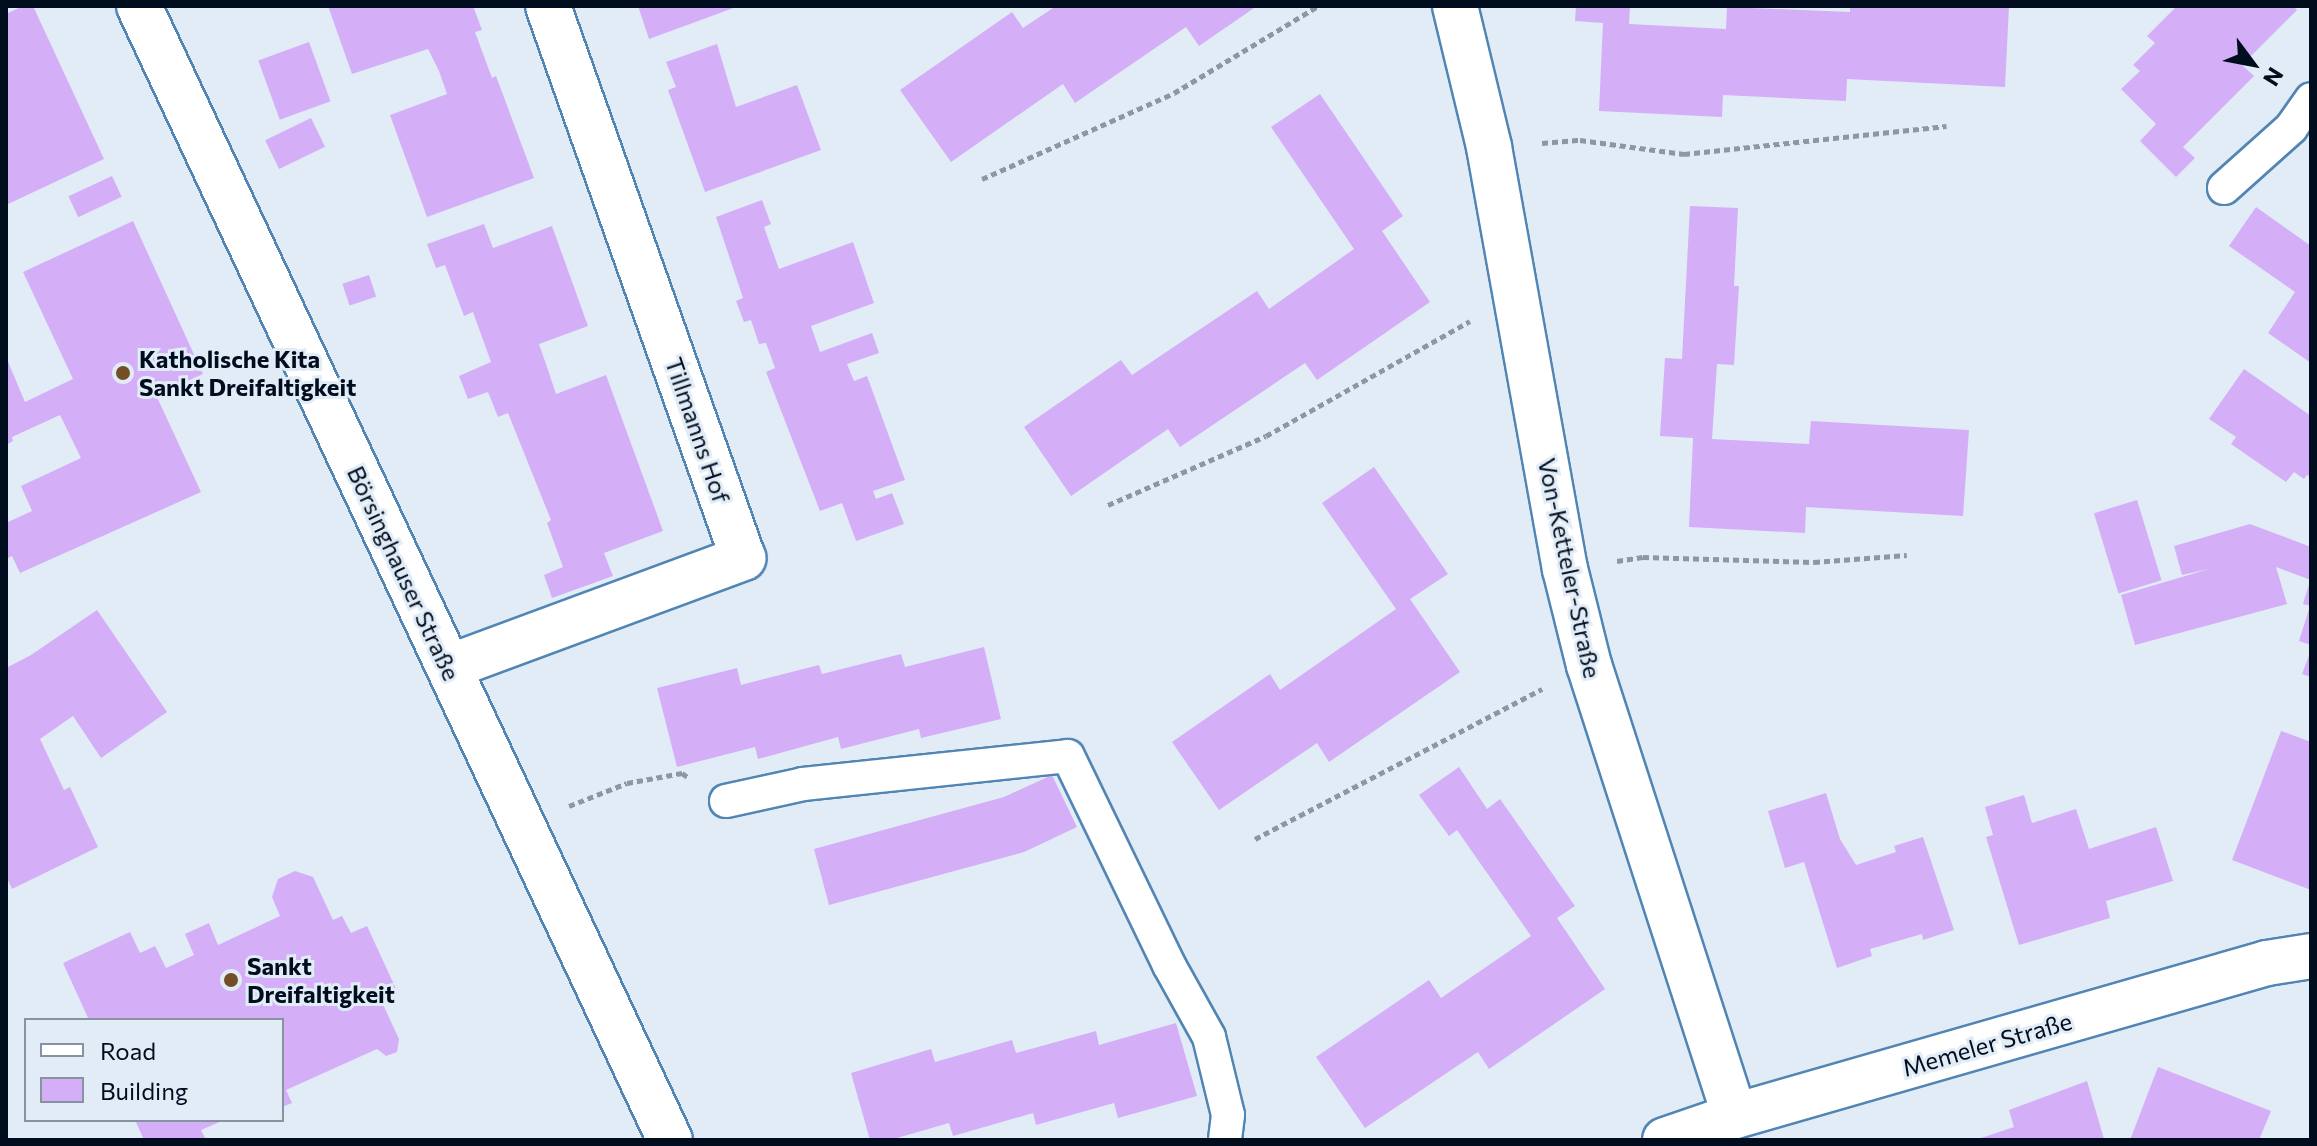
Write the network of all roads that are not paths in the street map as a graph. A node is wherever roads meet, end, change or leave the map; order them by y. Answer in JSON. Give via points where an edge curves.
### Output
{"nodes":[{"id":1,"x":139,"y":6,"type":"edge"},
{"id":2,"x":548,"y":6,"type":"edge"},
{"id":3,"x":1455,"y":6,"type":"edge"},
{"id":4,"x":2311,"y":99,"type":"edge"},
{"id":5,"x":2224,"y":188,"type":"dead end"},
{"id":6,"x":449,"y":667,"type":"junction"},
{"id":7,"x":726,"y":801,"type":"road end"},
{"id":8,"x":2311,"y":956,"type":"edge"},
{"id":9,"x":1735,"y":1116,"type":"junction"},
{"id":10,"x":670,"y":1140,"type":"edge"},
{"id":11,"x":1225,"y":1140,"type":"edge"},
{"id":12,"x":1665,"y":1140,"type":"edge"}],
"edges":[{"from":1,"to":6,"type":"street","name":"Börsinghauser Straße"},
{"from":2,"to":6,"type":"street","name":"Tillmanns Hof","via":[[743,558]]},
{"from":3,"to":9,"type":"street","name":"Von-Ketteler-Straße","via":[[1489,147],[1565,569],[1589,665]]},
{"from":4,"to":5,"type":"lane","via":[[2291,128]]},
{"from":6,"to":10,"type":"street","name":"Börsinghauser Straße"},
{"from":7,"to":11,"type":"lane","via":[[803,784],[1068,756],[1209,1037],[1228,1115]]},
{"from":8,"to":9,"type":"street","name":"Memeler Straße","via":[[2267,963]]},
{"from":9,"to":12,"type":"street","name":"Memeler Straße"}]}
